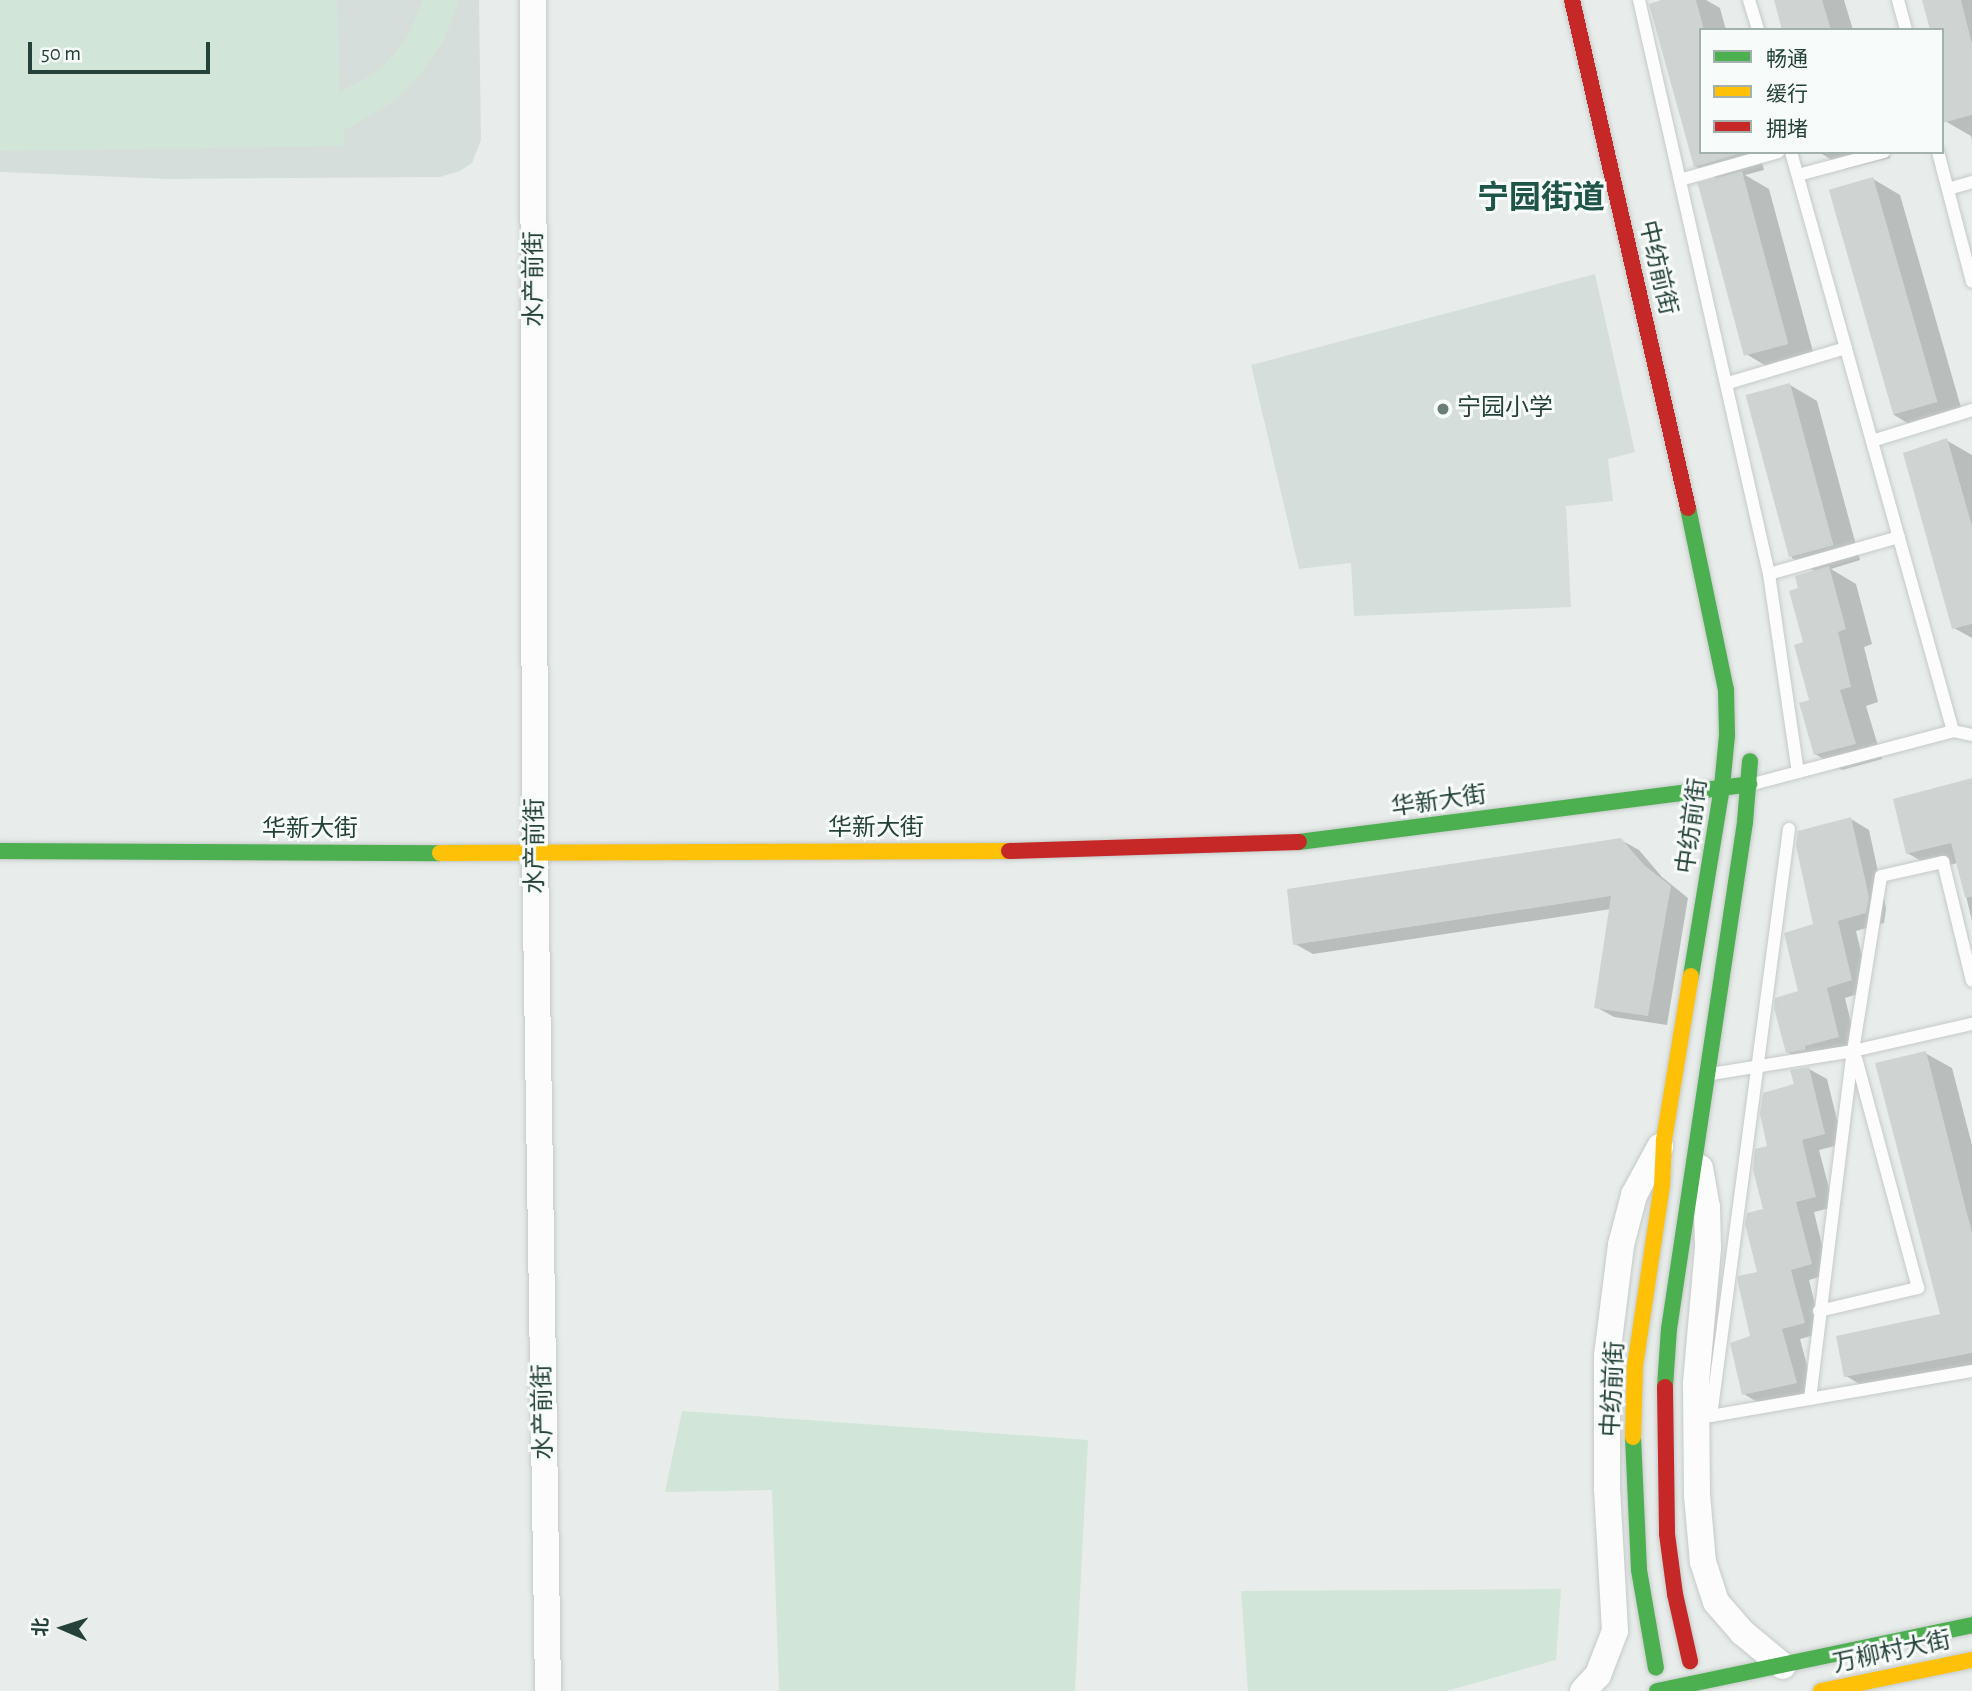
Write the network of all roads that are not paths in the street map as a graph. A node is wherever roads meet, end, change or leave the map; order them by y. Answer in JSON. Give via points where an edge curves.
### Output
{"nodes":[{"id":1,"x":533,"y":0,"type":"edge"},
{"id":2,"x":1572,"y":0,"type":"edge"},
{"id":3,"x":1639,"y":0,"type":"edge"},
{"id":4,"x":1749,"y":0,"type":"edge"},
{"id":5,"x":1898,"y":0,"type":"edge"},
{"id":6,"x":1757,"y":28,"type":"edge"},
{"id":7,"x":1905,"y":28,"type":"edge"},
{"id":8,"x":1770,"y":154,"type":"edge"},
{"id":9,"x":1792,"y":154,"type":"edge"},
{"id":10,"x":1877,"y":154,"type":"edge"},
{"id":11,"x":1939,"y":154,"type":"edge"},
{"id":12,"x":1798,"y":176,"type":"junction"},
{"id":13,"x":1681,"y":180,"type":"junction"},
{"id":14,"x":1972,"y":182,"type":"edge"},
{"id":15,"x":1948,"y":189,"type":"junction"},
{"id":16,"x":1972,"y":282,"type":"edge"},
{"id":17,"x":1846,"y":348,"type":"junction"},
{"id":18,"x":1728,"y":383,"type":"junction"},
{"id":19,"x":1972,"y":410,"type":"edge"},
{"id":20,"x":1872,"y":441,"type":"junction"},
{"id":21,"x":1899,"y":537,"type":"junction"},
{"id":22,"x":1769,"y":574,"type":"junction"},
{"id":23,"x":1953,"y":732,"type":"junction"},
{"id":24,"x":1972,"y":736,"type":"edge"},
{"id":25,"x":1751,"y":746,"type":"dead end"},
{"id":26,"x":1798,"y":772,"type":"junction"},
{"id":27,"x":1749,"y":785,"type":"junction"},
{"id":28,"x":1723,"y":787,"type":"junction"},
{"id":29,"x":1789,"y":829,"type":"dead end"},
{"id":30,"x":0,"y":851,"type":"edge"},
{"id":31,"x":535,"y":854,"type":"junction"},
{"id":32,"x":1972,"y":981,"type":"edge"},
{"id":33,"x":1972,"y":1024,"type":"edge"},
{"id":34,"x":1853,"y":1051,"type":"junction"},
{"id":35,"x":1758,"y":1066,"type":"junction"},
{"id":36,"x":1707,"y":1075,"type":"junction"},
{"id":37,"x":1664,"y":1140,"type":"junction"},
{"id":38,"x":1697,"y":1148,"type":"junction"},
{"id":39,"x":1819,"y":1311,"type":"junction"},
{"id":40,"x":1972,"y":1371,"type":"edge"},
{"id":41,"x":1810,"y":1399,"type":"junction"},
{"id":42,"x":1972,"y":1625,"type":"edge"},
{"id":43,"x":1972,"y":1660,"type":"edge"},
{"id":44,"x":1690,"y":1661,"type":"dead end"},
{"id":45,"x":1783,"y":1666,"type":"junction"},
{"id":46,"x":1656,"y":1668,"type":"dead end"},
{"id":47,"x":548,"y":1691,"type":"edge"},
{"id":48,"x":1583,"y":1691,"type":"edge"},
{"id":49,"x":1657,"y":1691,"type":"edge"},
{"id":50,"x":1821,"y":1691,"type":"edge"}],
"edges":[{"from":1,"to":31,"type":"street","name":"水产前街"},
{"from":2,"to":28,"type":"main road","name":"中纺前街","via":[[1717,638],[1726,701]]},
{"from":3,"to":13,"type":"lane"},
{"from":4,"to":6,"type":"lane"},
{"from":5,"to":7,"type":"lane"},
{"from":8,"to":13,"type":"lane"},
{"from":9,"to":12,"type":"lane"},
{"from":10,"to":12,"type":"lane"},
{"from":11,"to":15,"type":"lane"},
{"from":12,"to":17,"type":"lane"},
{"from":13,"to":18,"type":"lane"},
{"from":14,"to":15,"type":"lane"},
{"from":15,"to":16,"type":"lane"},
{"from":17,"to":18,"type":"lane"},
{"from":17,"to":20,"type":"lane"},
{"from":18,"to":22,"type":"lane"},
{"from":19,"to":20,"type":"lane"},
{"from":20,"to":21,"type":"lane"},
{"from":21,"to":22,"type":"lane"},
{"from":21,"to":23,"type":"lane"},
{"from":22,"to":26,"type":"lane"},
{"from":23,"to":24,"type":"lane"},
{"from":23,"to":26,"type":"lane"},
{"from":25,"to":27,"type":"main road"},
{"from":26,"to":27,"type":"lane"},
{"from":27,"to":28,"type":"main road","name":"华新大街"},
{"from":27,"to":36,"type":"main road"},
{"from":28,"to":31,"type":"main road","name":"华新大街","via":[[1250,846]]},
{"from":28,"to":37,"type":"main road","name":"中纺前街"},
{"from":29,"to":35,"type":"lane"},
{"from":30,"to":31,"type":"main road","name":"华新大街"},
{"from":31,"to":47,"type":"street","name":"水产前街"},
{"from":32,"to":34,"type":"lane","via":[[1943,862],[1881,876]]},
{"from":33,"to":34,"type":"lane"},
{"from":34,"to":35,"type":"lane"},
{"from":34,"to":39,"type":"lane"},
{"from":34,"to":39,"type":"lane","via":[[1918,1288]]},
{"from":35,"to":36,"type":"lane"},
{"from":35,"to":41,"type":"lane","via":[[1712,1416]]},
{"from":36,"to":38,"type":"main road"},
{"from":37,"to":46,"type":"main road","name":"中纺前街","via":[[1662,1186],[1635,1366],[1633,1433],[1639,1570]]},
{"from":37,"to":48,"type":"street","via":[[1634,1195],[1621,1245],[1607,1356],[1607,1489],[1615,1631],[1598,1675]]},
{"from":38,"to":44,"type":"main road","via":[[1669,1329],[1664,1410],[1667,1534]]},
{"from":38,"to":45,"type":"street","via":[[1709,1248],[1696,1383],[1703,1562],[1716,1602],[1742,1632]]},
{"from":39,"to":41,"type":"lane"},
{"from":40,"to":41,"type":"lane"},
{"from":42,"to":45,"type":"main road"},
{"from":43,"to":50,"type":"main road","name":"万柳村大街"},
{"from":45,"to":49,"type":"main road"}]}
